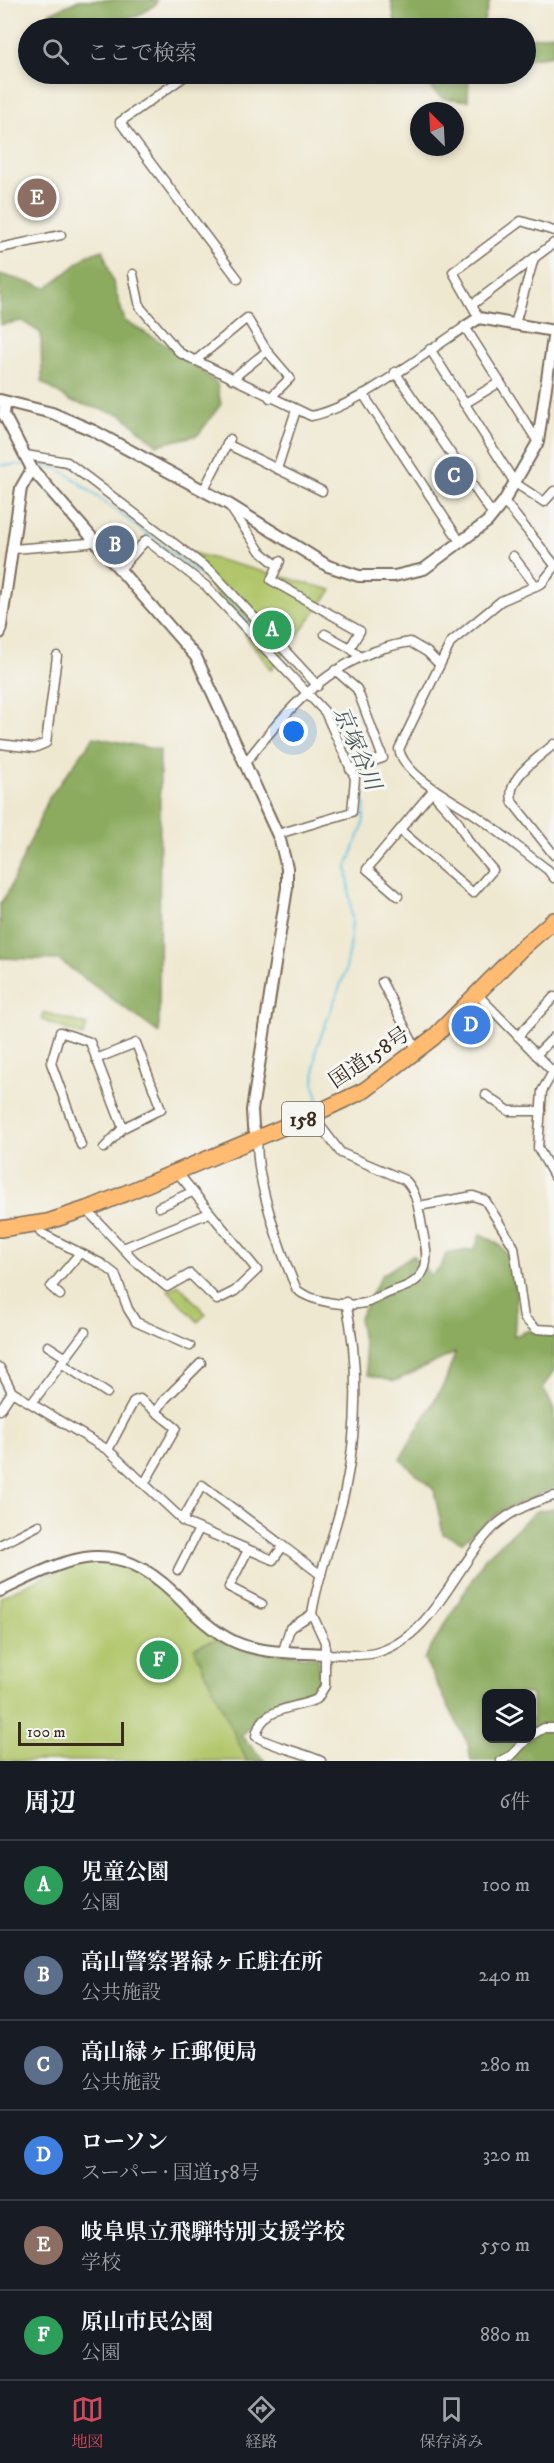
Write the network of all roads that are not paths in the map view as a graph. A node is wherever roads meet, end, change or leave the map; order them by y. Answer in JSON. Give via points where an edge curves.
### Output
{"nodes":[{"id":1,"x":174,"y":84,"type":"edge"},
{"id":2,"x":554,"y":231,"type":"edge"},
{"id":3,"x":61,"y":235,"type":"dead end"},
{"id":4,"x":554,"y":243,"type":"edge"},
{"id":5,"x":0,"y":248,"type":"edge"},
{"id":6,"x":534,"y":258,"type":"junction"},
{"id":7,"x":133,"y":274,"type":"dead end"},
{"id":8,"x":238,"y":279,"type":"dead end"},
{"id":9,"x":473,"y":304,"type":"junction"},
{"id":10,"x":479,"y":318,"type":"junction"},
{"id":11,"x":515,"y":324,"type":"junction"},
{"id":12,"x":465,"y":327,"type":"junction"},
{"id":13,"x":554,"y":331,"type":"edge"},
{"id":14,"x":430,"y":349,"type":"junction"},
{"id":15,"x":267,"y":351,"type":"junction"},
{"id":16,"x":195,"y":361,"type":"junction"},
{"id":17,"x":551,"y":366,"type":"edge"},
{"id":18,"x":395,"y":372,"type":"junction"},
{"id":19,"x":232,"y":380,"type":"junction"},
{"id":20,"x":500,"y":382,"type":"junction"},
{"id":21,"x":363,"y":394,"type":"junction"},
{"id":22,"x":270,"y":398,"type":"junction"},
{"id":23,"x":3,"y":401,"type":"edge"},
{"id":24,"x":464,"y":404,"type":"junction"},
{"id":25,"x":296,"y":410,"type":"junction"},
{"id":26,"x":538,"y":442,"type":"junction"},
{"id":27,"x":30,"y":466,"type":"junction"},
{"id":28,"x":277,"y":469,"type":"junction"},
{"id":29,"x":515,"y":483,"type":"junction"},
{"id":30,"x":203,"y":490,"type":"junction"},
{"id":31,"x":322,"y":491,"type":"dead end"},
{"id":32,"x":554,"y":491,"type":"edge"},
{"id":33,"x":504,"y":501,"type":"junction"},
{"id":34,"x":228,"y":504,"type":"junction"},
{"id":35,"x":493,"y":515,"type":"junction"},
{"id":36,"x":95,"y":539,"type":"junction"},
{"id":37,"x":461,"y":543,"type":"junction"},
{"id":38,"x":13,"y":549,"type":"junction"},
{"id":39,"x":513,"y":556,"type":"dead end"},
{"id":40,"x":554,"y":566,"type":"edge"},
{"id":41,"x":121,"y":568,"type":"junction"},
{"id":42,"x":536,"y":586,"type":"junction"},
{"id":43,"x":0,"y":633,"type":"edge"},
{"id":44,"x":325,"y":634,"type":"dead end"},
{"id":45,"x":350,"y":648,"type":"junction"},
{"id":46,"x":57,"y":656,"type":"dead end"},
{"id":47,"x":359,"y":656,"type":"junction"},
{"id":48,"x":439,"y":664,"type":"junction"},
{"id":49,"x":335,"y":670,"type":"junction"},
{"id":50,"x":313,"y":690,"type":"junction"},
{"id":51,"x":0,"y":744,"type":"edge"},
{"id":52,"x":554,"y":744,"type":"edge"},
{"id":53,"x":246,"y":762,"type":"junction"},
{"id":54,"x":350,"y":769,"type":"junction"},
{"id":55,"x":434,"y":789,"type":"junction"},
{"id":56,"x":400,"y":830,"type":"junction"},
{"id":57,"x":278,"y":834,"type":"junction"},
{"id":58,"x":554,"y":855,"type":"edge"},
{"id":59,"x":554,"y":878,"type":"edge"},
{"id":60,"x":398,"y":896,"type":"dead end"},
{"id":61,"x":554,"y":920,"type":"edge"},
{"id":62,"x":382,"y":982,"type":"dead end"},
{"id":63,"x":477,"y":994,"type":"junction"},
{"id":64,"x":554,"y":997,"type":"edge"},
{"id":65,"x":518,"y":1036,"type":"junction"},
{"id":66,"x":554,"y":1037,"type":"edge"},
{"id":67,"x":417,"y":1051,"type":"junction"},
{"id":68,"x":536,"y":1055,"type":"junction"},
{"id":69,"x":96,"y":1059,"type":"junction"},
{"id":70,"x":554,"y":1073,"type":"edge"},
{"id":71,"x":486,"y":1095,"type":"dead end"},
{"id":72,"x":541,"y":1111,"type":"junction"},
{"id":73,"x":312,"y":1115,"type":"junction"},
{"id":74,"x":123,"y":1128,"type":"junction"},
{"id":75,"x":258,"y":1138,"type":"junction"},
{"id":76,"x":81,"y":1145,"type":"dead end"},
{"id":77,"x":104,"y":1148,"type":"dead end"},
{"id":78,"x":177,"y":1172,"type":"junction"},
{"id":79,"x":554,"y":1176,"type":"edge"},
{"id":80,"x":192,"y":1192,"type":"junction"},
{"id":81,"x":424,"y":1205,"type":"dead end"},
{"id":82,"x":159,"y":1207,"type":"dead end"},
{"id":83,"x":86,"y":1209,"type":"junction"},
{"id":84,"x":209,"y":1213,"type":"junction"},
{"id":85,"x":36,"y":1224,"type":"junction"},
{"id":86,"x":0,"y":1229,"type":"edge"},
{"id":87,"x":123,"y":1248,"type":"junction"},
{"id":88,"x":80,"y":1252,"type":"junction"},
{"id":89,"x":60,"y":1295,"type":"dead end"},
{"id":90,"x":346,"y":1302,"type":"junction"},
{"id":91,"x":554,"y":1330,"type":"edge"},
{"id":92,"x":84,"y":1332,"type":"dead end"},
{"id":93,"x":48,"y":1346,"type":"dead end"},
{"id":94,"x":190,"y":1346,"type":"dead end"},
{"id":95,"x":63,"y":1360,"type":"junction"},
{"id":96,"x":201,"y":1364,"type":"dead end"},
{"id":97,"x":0,"y":1368,"type":"edge"},
{"id":98,"x":12,"y":1392,"type":"junction"},
{"id":99,"x":107,"y":1393,"type":"dead end"},
{"id":100,"x":32,"y":1403,"type":"junction"},
{"id":101,"x":0,"y":1410,"type":"edge"},
{"id":102,"x":156,"y":1412,"type":"junction"},
{"id":103,"x":108,"y":1450,"type":"junction"},
{"id":104,"x":144,"y":1484,"type":"junction"},
{"id":105,"x":554,"y":1496,"type":"edge"},
{"id":106,"x":182,"y":1521,"type":"junction"},
{"id":107,"x":39,"y":1525,"type":"dead end"},
{"id":108,"x":199,"y":1529,"type":"junction"},
{"id":109,"x":0,"y":1545,"type":"edge"},
{"id":110,"x":283,"y":1546,"type":"junction"},
{"id":111,"x":248,"y":1550,"type":"junction"},
{"id":112,"x":178,"y":1570,"type":"dead end"},
{"id":113,"x":321,"y":1575,"type":"junction"},
{"id":114,"x":0,"y":1591,"type":"edge"},
{"id":115,"x":262,"y":1605,"type":"dead end"},
{"id":116,"x":312,"y":1614,"type":"junction"},
{"id":117,"x":283,"y":1651,"type":"junction"},
{"id":118,"x":325,"y":1654,"type":"junction"},
{"id":119,"x":554,"y":1728,"type":"edge"},
{"id":120,"x":536,"y":1732,"type":"edge"},
{"id":121,"x":524,"y":1743,"type":"edge"},
{"id":122,"x":321,"y":1761,"type":"edge"},
{"id":123,"x":501,"y":1761,"type":"edge"}],
"edges":[{"from":1,"to":8,"type":"street","via":[[120,122]]},
{"from":2,"to":9,"type":"street","via":[[522,221],[453,272]]},
{"from":3,"to":5,"type":"street"},
{"from":4,"to":6,"type":"street"},
{"from":6,"to":9,"type":"street"},
{"from":6,"to":11,"type":"street"},
{"from":7,"to":16,"type":"street","via":[[140,308],[180,353]]},
{"from":9,"to":10,"type":"street"},
{"from":10,"to":11,"type":"street"},
{"from":10,"to":12,"type":"street"},
{"from":11,"to":13,"type":"street"},
{"from":12,"to":14,"type":"street"},
{"from":12,"to":20,"type":"street"},
{"from":13,"to":17,"type":"street"},
{"from":14,"to":18,"type":"street"},
{"from":14,"to":24,"type":"street"},
{"from":15,"to":16,"type":"street","via":[[247,318]]},
{"from":15,"to":19,"type":"street"},
{"from":15,"to":22,"type":"street","via":[[290,378]]},
{"from":16,"to":19,"type":"street"},
{"from":17,"to":26,"type":"street"},
{"from":18,"to":21,"type":"street"},
{"from":18,"to":35,"type":"street"},
{"from":19,"to":22,"type":"street"},
{"from":20,"to":24,"type":"street"},
{"from":20,"to":26,"type":"street"},
{"from":21,"to":25,"type":"street","via":[[329,413],[311,416]]},
{"from":21,"to":37,"type":"street"},
{"from":22,"to":25,"type":"street"},
{"from":23,"to":27,"type":"street","via":[[4,415]]},
{"from":23,"to":30,"type":"street","via":[[52,413],[94,431]]},
{"from":24,"to":29,"type":"street"},
{"from":25,"to":28,"type":"street"},
{"from":26,"to":29,"type":"street"},
{"from":27,"to":36,"type":"street"},
{"from":27,"to":38,"type":"street","via":[[21,488]]},
{"from":27,"to":50,"type":"street","via":[[67,462],[213,573]]},
{"from":28,"to":30,"type":"street","via":[[229,442]]},
{"from":28,"to":31,"type":"street"},
{"from":29,"to":32,"type":"street","via":[[544,502]]},
{"from":29,"to":33,"type":"street"},
{"from":30,"to":34,"type":"street"},
{"from":33,"to":35,"type":"street"},
{"from":33,"to":40,"type":"street"},
{"from":34,"to":37,"type":"street","via":[[328,566],[359,576],[394,576],[424,568]]},
{"from":34,"to":45,"type":"street","via":[[260,551],[279,564],[272,580],[360,631]]},
{"from":35,"to":37,"type":"street"},
{"from":36,"to":38,"type":"street","via":[[88,543]]},
{"from":36,"to":41,"type":"street"},
{"from":38,"to":43,"type":"street"},
{"from":39,"to":42,"type":"street"},
{"from":40,"to":42,"type":"street"},
{"from":41,"to":50,"type":"street","via":[[146,540],[206,586]]},
{"from":41,"to":53,"type":"street","via":[[195,657]]},
{"from":42,"to":48,"type":"street","via":[[488,610],[451,642]]},
{"from":44,"to":45,"type":"street"},
{"from":45,"to":47,"type":"street"},
{"from":46,"to":51,"type":"street","via":[[46,744],[34,748]]},
{"from":47,"to":48,"type":"street","via":[[410,642]]},
{"from":47,"to":49,"type":"street"},
{"from":48,"to":55,"type":"street","via":[[399,749],[402,760]]},
{"from":49,"to":50,"type":"street"},
{"from":49,"to":54,"type":"street","via":[[357,689],[383,758]]},
{"from":50,"to":53,"type":"street","via":[[280,717]]},
{"from":50,"to":54,"type":"street"},
{"from":52,"to":58,"type":"street","via":[[515,781],[511,790],[513,803]]},
{"from":53,"to":57,"type":"street"},
{"from":54,"to":57,"type":"street","via":[[355,778],[352,812]]},
{"from":55,"to":56,"type":"street"},
{"from":55,"to":56,"type":"street","via":[[493,870],[473,893]]},
{"from":55,"to":59,"type":"street","via":[[475,815]]},
{"from":56,"to":60,"type":"street","via":[[368,869]]},
{"from":57,"to":75,"type":"street","via":[[287,868],[287,888],[252,1110]]},
{"from":61,"to":63,"type":"highway","name":"国道158号","number":"158"},
{"from":62,"to":67,"type":"street"},
{"from":63,"to":65,"type":"street"},
{"from":63,"to":67,"type":"highway","name":"国道158号","number":"158"},
{"from":64,"to":65,"type":"street"},
{"from":65,"to":68,"type":"street"},
{"from":66,"to":68,"type":"street"},
{"from":67,"to":73,"type":"highway","name":"国道158号","number":"158","via":[[365,1090]]},
{"from":68,"to":70,"type":"street"},
{"from":69,"to":74,"type":"street"},
{"from":69,"to":74,"type":"street","via":[[136,1043],[161,1109]]},
{"from":69,"to":76,"type":"street","via":[[90,1042],[60,1032],[51,1063]]},
{"from":70,"to":72,"type":"street","via":[[542,1091]]},
{"from":71,"to":72,"type":"street","via":[[509,1111]]},
{"from":72,"to":79,"type":"street","via":[[538,1152]]},
{"from":73,"to":75,"type":"highway","name":"国道158号","number":"158"},
{"from":73,"to":90,"type":"street","via":[[341,1153],[405,1180],[418,1203],[425,1259],[418,1278],[405,1288],[365,1303]]},
{"from":74,"to":77,"type":"street"},
{"from":75,"to":78,"type":"highway","name":"国道158号","number":"158"},
{"from":75,"to":90,"type":"street","via":[[256,1155],[297,1290],[304,1296],[333,1304]]},
{"from":78,"to":80,"type":"street"},
{"from":78,"to":83,"type":"highway","name":"国道158号","number":"158"},
{"from":80,"to":82,"type":"street"},
{"from":80,"to":84,"type":"street"},
{"from":81,"to":91,"type":"street","via":[[473,1196],[485,1200],[514,1247],[522,1313],[527,1323],[536,1329]]},
{"from":83,"to":85,"type":"highway","name":"国道158号","number":"158"},
{"from":83,"to":87,"type":"street"},
{"from":84,"to":87,"type":"street"},
{"from":84,"to":87,"type":"street","via":[[257,1270],[235,1291],[217,1300],[190,1274],[167,1287]]},
{"from":85,"to":86,"type":"highway","name":"国道158号","number":"158"},
{"from":85,"to":88,"type":"street","via":[[41,1233]]},
{"from":88,"to":89,"type":"street","via":[[51,1287]]},
{"from":88,"to":94,"type":"street","via":[[115,1274],[136,1322]]},
{"from":90,"to":113,"type":"street","via":[[351,1324],[355,1422],[345,1490]]},
{"from":92,"to":95,"type":"street"},
{"from":93,"to":95,"type":"street"},
{"from":95,"to":99,"type":"street"},
{"from":95,"to":100,"type":"street"},
{"from":96,"to":102,"type":"street"},
{"from":97,"to":98,"type":"street"},
{"from":98,"to":100,"type":"street"},
{"from":98,"to":101,"type":"street"},
{"from":100,"to":103,"type":"street"},
{"from":102,"to":103,"type":"street","via":[[140,1399],[134,1401]]},
{"from":102,"to":104,"type":"street","via":[[176,1428]]},
{"from":103,"to":104,"type":"street"},
{"from":104,"to":106,"type":"street"},
{"from":105,"to":118,"type":"street","via":[[531,1503],[498,1523],[429,1615],[402,1640],[375,1653]]},
{"from":106,"to":108,"type":"street"},
{"from":106,"to":110,"type":"street","via":[[202,1485]]},
{"from":107,"to":109,"type":"street"},
{"from":108,"to":111,"type":"street"},
{"from":108,"to":112,"type":"street"},
{"from":110,"to":111,"type":"street","via":[[273,1560]]},
{"from":110,"to":113,"type":"street"},
{"from":111,"to":115,"type":"street","via":[[229,1587]]},
{"from":113,"to":116,"type":"street"},
{"from":114,"to":117,"type":"street","via":[[66,1561],[110,1557],[147,1571],[225,1637],[245,1645]]},
{"from":116,"to":117,"type":"street","via":[[290,1628]]},
{"from":116,"to":118,"type":"street","via":[[325,1638]]},
{"from":117,"to":118,"type":"street"},
{"from":118,"to":122,"type":"street","via":[[322,1693],[310,1702],[280,1709],[267,1717],[256,1736]]},
{"from":119,"to":120,"type":"street"},
{"from":121,"to":123,"type":"street"}]}
